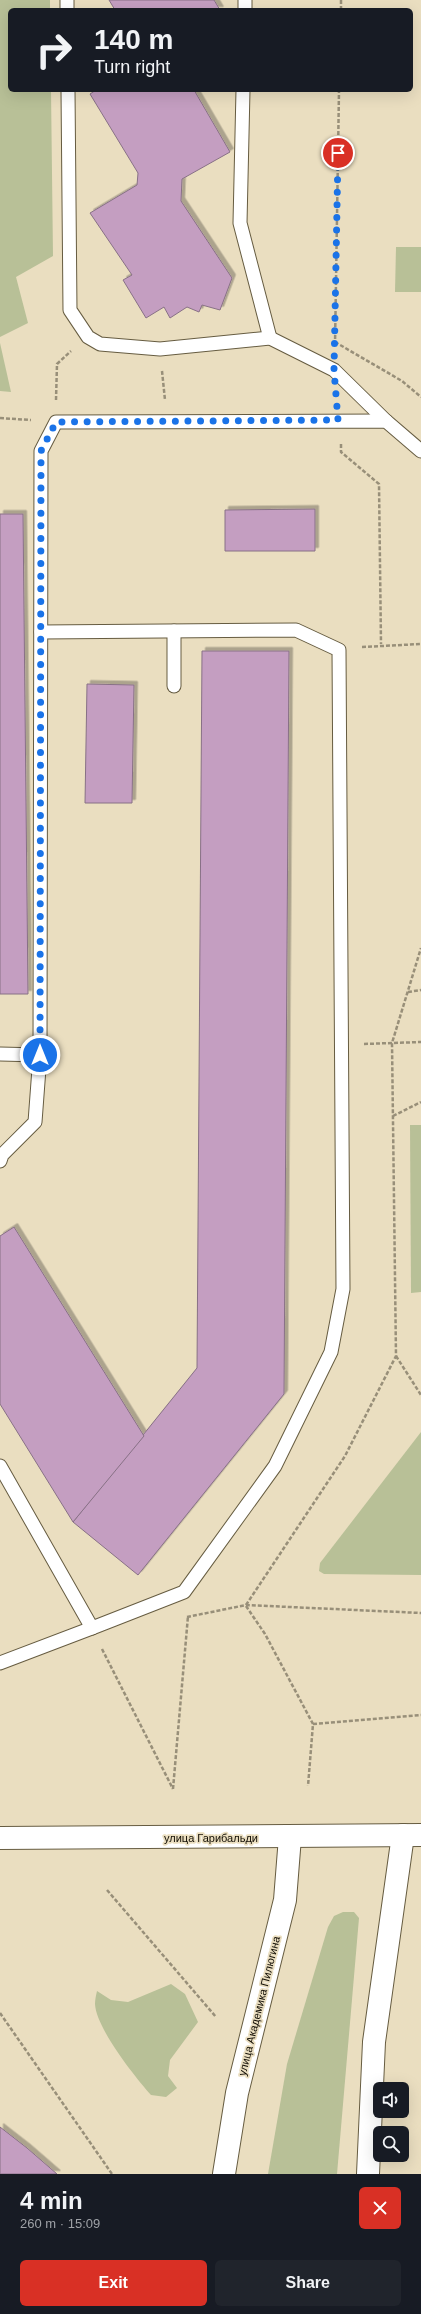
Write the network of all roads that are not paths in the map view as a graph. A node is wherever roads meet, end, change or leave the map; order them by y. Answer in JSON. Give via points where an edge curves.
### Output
{"nodes":[{"id":1,"x":68,"y":92,"type":"edge"},
{"id":2,"x":243,"y":92,"type":"edge"},
{"id":3,"x":270,"y":338,"type":"junction"},
{"id":4,"x":386,"y":421,"type":"junction"},
{"id":5,"x":421,"y":451,"type":"edge"},
{"id":6,"x":174,"y":631,"type":"junction"},
{"id":7,"x":41,"y":632,"type":"junction"},
{"id":8,"x":174,"y":686,"type":"dead end"},
{"id":9,"x":0,"y":1054,"type":"edge"},
{"id":10,"x":40,"y":1055,"type":"junction"},
{"id":11,"x":0,"y":1161,"type":"edge"},
{"id":12,"x":0,"y":1466,"type":"edge"},
{"id":13,"x":92,"y":1628,"type":"junction"},
{"id":14,"x":0,"y":1663,"type":"edge"},
{"id":15,"x":412,"y":1835,"type":"edge"},
{"id":16,"x":290,"y":1837,"type":"junction"},
{"id":17,"x":0,"y":1838,"type":"edge"},
{"id":18,"x":224,"y":2174,"type":"edge"},
{"id":19,"x":368,"y":2174,"type":"edge"}],
"edges":[{"from":1,"to":3,"type":"lane","via":[[70,310],[88,337],[100,344],[160,349]]},
{"from":2,"to":3,"type":"lane","via":[[240,223]]},
{"from":3,"to":4,"type":"lane","via":[[334,370]]},
{"from":4,"to":5,"type":"lane"},
{"from":4,"to":7,"type":"lane","via":[[56,422],[41,451]]},
{"from":6,"to":7,"type":"lane"},
{"from":6,"to":8,"type":"lane"},
{"from":6,"to":13,"type":"lane","via":[[296,630],[339,650],[343,1289],[331,1352],[275,1466],[184,1592]]},
{"from":7,"to":10,"type":"lane"},
{"from":9,"to":10,"type":"lane"},
{"from":10,"to":11,"type":"lane","via":[[35,1122]]},
{"from":12,"to":13,"type":"lane"},
{"from":13,"to":14,"type":"lane"},
{"from":15,"to":16,"type":"street","name":"улица Гарибальди"},
{"from":15,"to":19,"type":"street","via":[[374,2042]]},
{"from":16,"to":17,"type":"street","name":"улица Гарибальди"},
{"from":16,"to":18,"type":"street","name":"улица Академика Пилюгина","via":[[285,1900],[236,2094]]}]}
